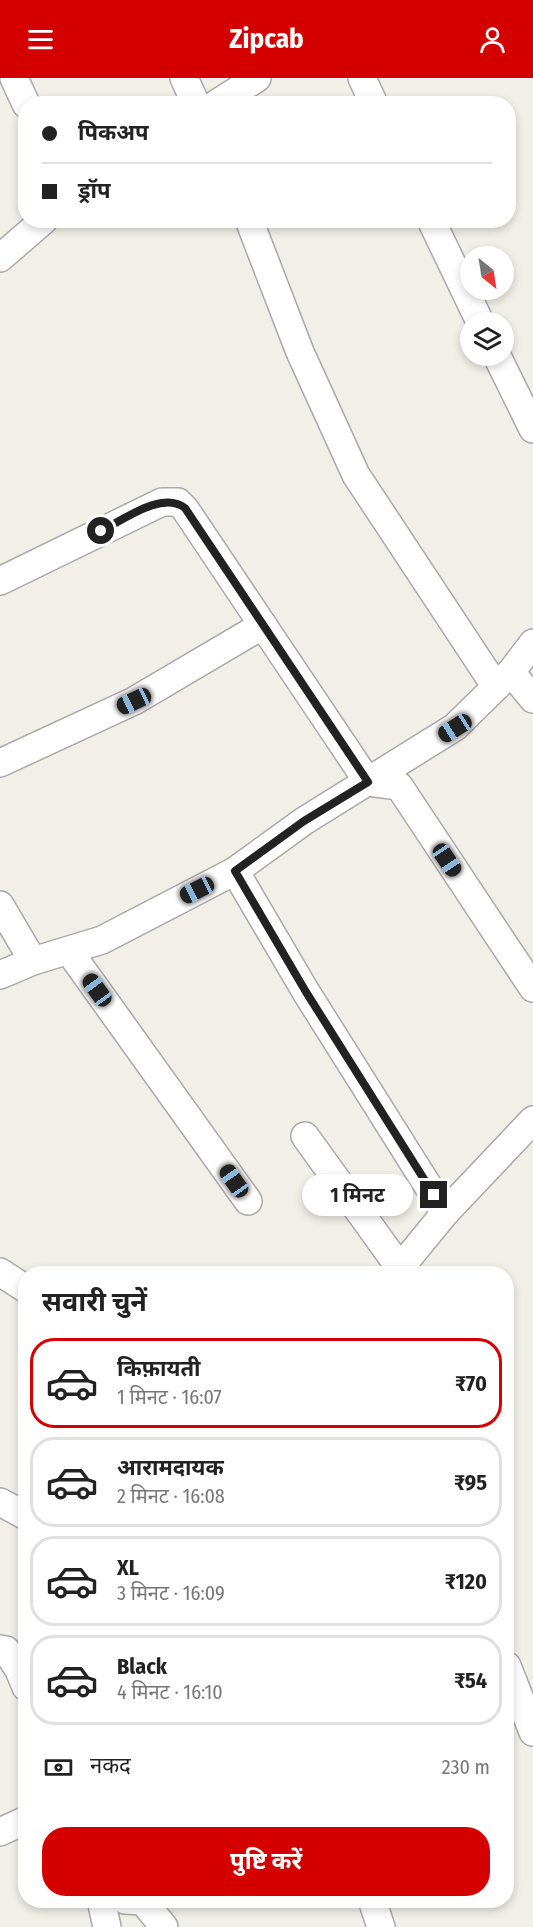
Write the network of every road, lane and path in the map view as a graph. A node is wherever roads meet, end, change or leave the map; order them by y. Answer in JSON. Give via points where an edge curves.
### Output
{"nodes":[{"id":1,"x":14,"y":78,"type":"edge"},
{"id":2,"x":184,"y":78,"type":"edge"},
{"id":3,"x":256,"y":78,"type":"edge"},
{"id":4,"x":362,"y":78,"type":"edge"},
{"id":5,"x":22,"y":96,"type":"edge"},
{"id":6,"x":192,"y":96,"type":"edge"},
{"id":7,"x":228,"y":96,"type":"edge"},
{"id":8,"x":370,"y":96,"type":"edge"},
{"id":9,"x":35,"y":228,"type":"edge"},
{"id":10,"x":252,"y":228,"type":"edge"},
{"id":11,"x":435,"y":228,"type":"edge"},
{"id":12,"x":0,"y":258,"type":"edge"},
{"id":13,"x":475,"y":312,"type":"edge"},
{"id":14,"x":502,"y":366,"type":"edge"},
{"id":15,"x":533,"y":429,"type":"edge"},
{"id":16,"x":0,"y":581,"type":"edge"},
{"id":17,"x":263,"y":625,"type":"junction"},
{"id":18,"x":533,"y":643,"type":"edge"},
{"id":19,"x":504,"y":679,"type":"junction"},
{"id":20,"x":533,"y":699,"type":"edge"},
{"id":21,"x":0,"y":763,"type":"edge"},
{"id":22,"x":368,"y":782,"type":"junction"},
{"id":23,"x":235,"y":871,"type":"junction"},
{"id":24,"x":0,"y":905,"type":"edge"},
{"id":25,"x":69,"y":951,"type":"junction"},
{"id":26,"x":33,"y":961,"type":"junction"},
{"id":27,"x":0,"y":975,"type":"edge"},
{"id":28,"x":533,"y":988,"type":"edge"},
{"id":29,"x":533,"y":1120,"type":"edge"},
{"id":30,"x":305,"y":1136,"type":"dead end"},
{"id":31,"x":248,"y":1201,"type":"dead end"},
{"id":32,"x":445,"y":1213,"type":"junction"},
{"id":33,"x":395,"y":1266,"type":"edge"},
{"id":34,"x":402,"y":1266,"type":"edge"},
{"id":35,"x":0,"y":1272,"type":"edge"},
{"id":36,"x":18,"y":1284,"type":"edge"},
{"id":37,"x":0,"y":1502,"type":"edge"},
{"id":38,"x":18,"y":1512,"type":"edge"},
{"id":39,"x":0,"y":1649,"type":"edge"},
{"id":40,"x":18,"y":1668,"type":"edge"},
{"id":41,"x":514,"y":1684,"type":"edge"},
{"id":42,"x":533,"y":1732,"type":"edge"},
{"id":43,"x":18,"y":1824,"type":"edge"},
{"id":44,"x":0,"y":1832,"type":"edge"},
{"id":45,"x":103,"y":1908,"type":"edge"},
{"id":46,"x":149,"y":1908,"type":"edge"},
{"id":47,"x":375,"y":1908,"type":"edge"},
{"id":48,"x":107,"y":1927,"type":"edge"},
{"id":49,"x":164,"y":1927,"type":"edge"},
{"id":50,"x":381,"y":1927,"type":"edge"}],
"edges":[{"from":1,"to":5,"type":"street"},
{"from":2,"to":6,"type":"street"},
{"from":3,"to":7,"type":"street"},
{"from":4,"to":8,"type":"street"},
{"from":9,"to":12,"type":"street"},
{"from":10,"to":19,"type":"street","via":[[300,352],[356,475]]},
{"from":11,"to":13,"type":"street"},
{"from":14,"to":15,"type":"street"},
{"from":16,"to":17,"type":"street","via":[[162,502],[178,502]]},
{"from":17,"to":21,"type":"street","via":[[134,701]]},
{"from":17,"to":22,"type":"street"},
{"from":18,"to":19,"type":"street"},
{"from":19,"to":20,"type":"street"},
{"from":19,"to":22,"type":"street","via":[[455,728]]},
{"from":22,"to":23,"type":"street","via":[[304,821]]},
{"from":22,"to":28,"type":"street","via":[[399,786]]},
{"from":23,"to":25,"type":"street","via":[[102,940]]},
{"from":23,"to":32,"type":"street"},
{"from":24,"to":26,"type":"street"},
{"from":25,"to":26,"type":"street"},
{"from":25,"to":31,"type":"street"},
{"from":26,"to":27,"type":"street"},
{"from":29,"to":32,"type":"street"},
{"from":30,"to":33,"type":"street"},
{"from":32,"to":34,"type":"street"},
{"from":35,"to":36,"type":"street"},
{"from":37,"to":38,"type":"street"},
{"from":39,"to":40,"type":"street","via":[[6,1650]]},
{"from":41,"to":42,"type":"street"},
{"from":43,"to":44,"type":"street"},
{"from":45,"to":48,"type":"street"},
{"from":46,"to":49,"type":"street"},
{"from":47,"to":50,"type":"street"}]}
